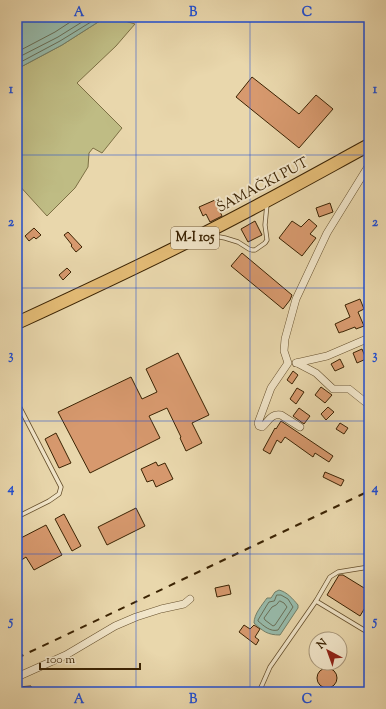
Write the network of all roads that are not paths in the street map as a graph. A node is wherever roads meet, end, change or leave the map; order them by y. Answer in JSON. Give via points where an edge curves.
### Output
{"nodes":[{"id":1,"x":369,"y":145,"type":"edge"},
{"id":2,"x":369,"y":164,"type":"edge"},
{"id":3,"x":267,"y":201,"type":"junction"},
{"id":4,"x":204,"y":234,"type":"junction"},
{"id":5,"x":17,"y":323,"type":"edge"},
{"id":6,"x":369,"y":338,"type":"edge"},
{"id":7,"x":288,"y":363,"type":"junction"},
{"id":8,"x":297,"y":363,"type":"junction"},
{"id":9,"x":17,"y":402,"type":"edge"},
{"id":10,"x":369,"y":405,"type":"edge"},
{"id":11,"x":300,"y":427,"type":"dead end"},
{"id":12,"x":17,"y":517,"type":"edge"},
{"id":13,"x":369,"y":567,"type":"edge"},
{"id":14,"x":190,"y":599,"type":"dead end"},
{"id":15,"x":316,"y":601,"type":"junction"},
{"id":16,"x":369,"y":633,"type":"edge"},
{"id":17,"x":17,"y":677,"type":"edge"},
{"id":18,"x":259,"y":692,"type":"edge"}],
"edges":[{"from":1,"to":3,"type":"main road","name":"ŠAMAČKI PUT","number":"M-I 105"},
{"from":2,"to":7,"type":"street","via":[[327,233],[296,299],[285,340],[284,351]]},
{"from":3,"to":4,"type":"main road","name":"ŠAMAČKI PUT","number":"M-I 105"},
{"from":3,"to":4,"type":"lane","via":[[267,240],[255,250],[226,238]]},
{"from":4,"to":5,"type":"main road","name":"ŠAMAČKI PUT","number":"M-I 105"},
{"from":6,"to":8,"type":"street","via":[[327,356]]},
{"from":7,"to":8,"type":"street"},
{"from":7,"to":11,"type":"street","via":[[271,388],[258,423],[262,427],[278,414]]},
{"from":8,"to":10,"type":"street","via":[[334,389],[350,390]]},
{"from":9,"to":12,"type":"lane","via":[[61,487],[59,494],[49,501]]},
{"from":13,"to":15,"type":"lane","via":[[338,572],[330,577]]},
{"from":14,"to":17,"type":"street","via":[[184,604],[122,623],[66,655]]},
{"from":15,"to":16,"type":"lane"},
{"from":15,"to":18,"type":"lane","via":[[270,667]]}]}
